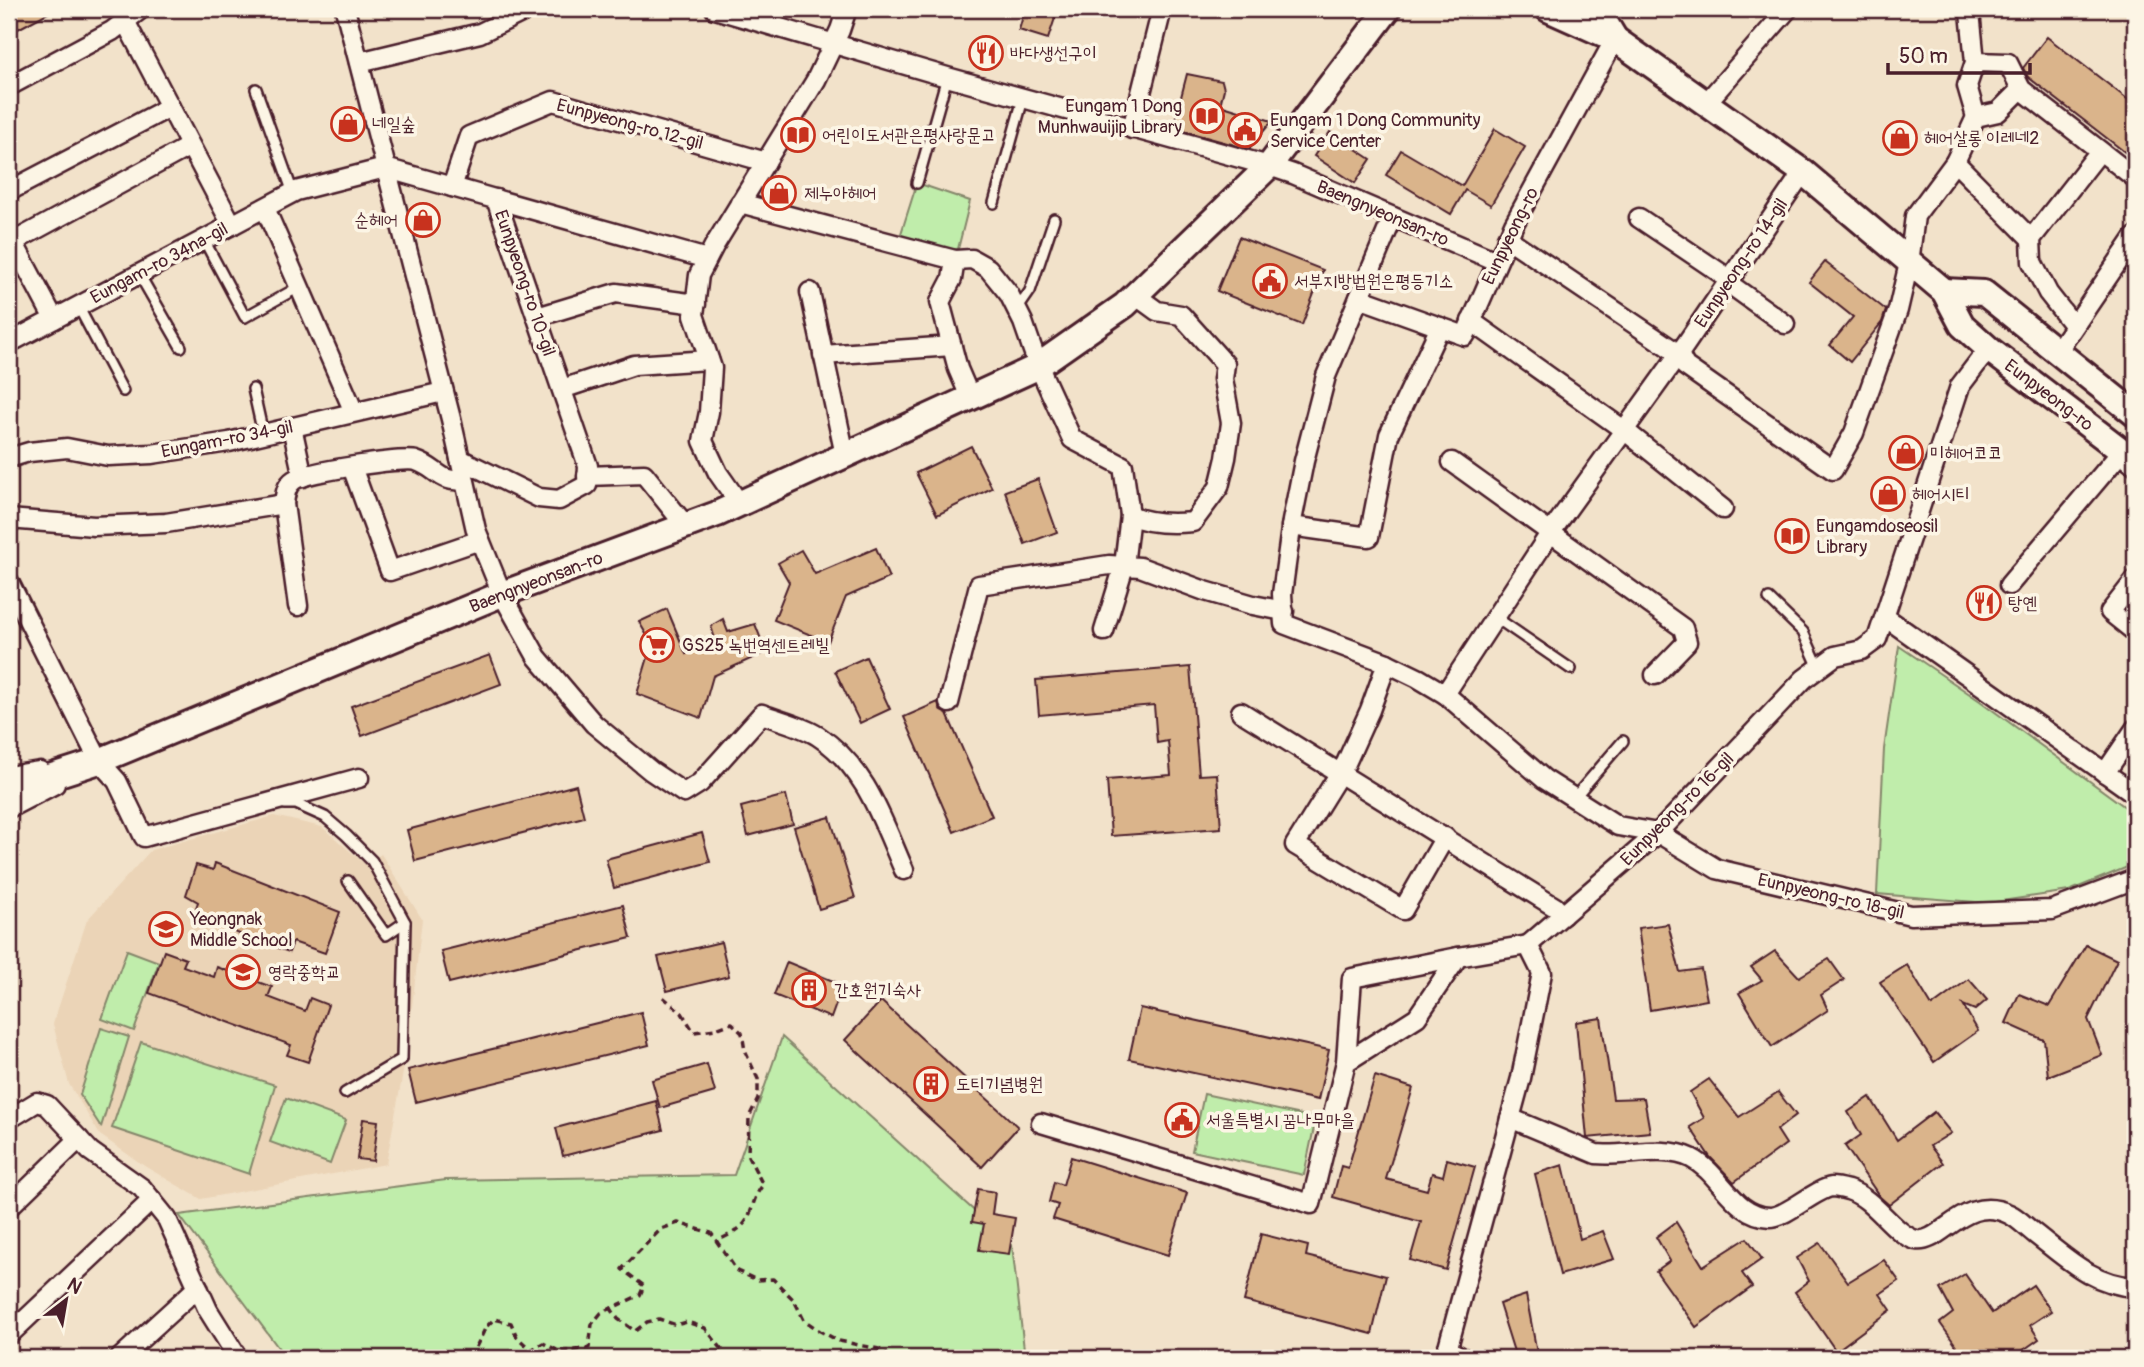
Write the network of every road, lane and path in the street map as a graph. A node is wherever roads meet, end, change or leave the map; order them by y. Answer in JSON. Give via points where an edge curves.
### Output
{"nodes":[{"id":1,"x":141,"y":9,"type":"edge"},
{"id":2,"x":345,"y":9,"type":"edge"},
{"id":3,"x":526,"y":9,"type":"edge"},
{"id":4,"x":715,"y":9,"type":"edge"},
{"id":5,"x":847,"y":9,"type":"edge"},
{"id":6,"x":1162,"y":9,"type":"edge"},
{"id":7,"x":1388,"y":9,"type":"edge"},
{"id":8,"x":1548,"y":9,"type":"edge"},
{"id":9,"x":1597,"y":9,"type":"edge"},
{"id":10,"x":1788,"y":9,"type":"edge"},
{"id":11,"x":1966,"y":9,"type":"edge"},
{"id":12,"x":125,"y":21,"type":"junction"},
{"id":13,"x":1615,"y":39,"type":"junction"},
{"id":14,"x":833,"y":45,"type":"junction"},
{"id":15,"x":359,"y":62,"type":"junction"},
{"id":16,"x":1975,"y":62,"type":"junction"},
{"id":17,"x":947,"y":77,"type":"junction"},
{"id":18,"x":9,"y":86,"type":"edge"},
{"id":19,"x":256,"y":89,"type":"dead end"},
{"id":20,"x":2021,"y":89,"type":"junction"},
{"id":21,"x":1023,"y":99,"type":"junction"},
{"id":22,"x":1707,"y":103,"type":"junction"},
{"id":23,"x":170,"y":107,"type":"junction"},
{"id":24,"x":1976,"y":117,"type":"junction"},
{"id":25,"x":1132,"y":129,"type":"junction"},
{"id":26,"x":190,"y":146,"type":"junction"},
{"id":27,"x":2100,"y":151,"type":"junction"},
{"id":28,"x":765,"y":162,"type":"junction"},
{"id":29,"x":1955,"y":162,"type":"junction"},
{"id":30,"x":1269,"y":166,"type":"junction"},
{"id":31,"x":385,"y":168,"type":"junction"},
{"id":32,"x":1803,"y":172,"type":"junction"},
{"id":33,"x":2135,"y":178,"type":"edge"},
{"id":34,"x":916,"y":183,"type":"dead end"},
{"id":35,"x":453,"y":187,"type":"junction"},
{"id":36,"x":9,"y":191,"type":"edge"},
{"id":37,"x":293,"y":192,"type":"junction"},
{"id":38,"x":496,"y":199,"type":"junction"},
{"id":39,"x":740,"y":203,"type":"junction"},
{"id":40,"x":994,"y":203,"type":"dead end"},
{"id":41,"x":265,"y":208,"type":"junction"},
{"id":42,"x":1393,"y":217,"type":"junction"},
{"id":43,"x":1639,"y":218,"type":"dead end"},
{"id":44,"x":1054,"y":219,"type":"dead end"},
{"id":45,"x":232,"y":225,"type":"junction"},
{"id":46,"x":2135,"y":237,"type":"edge"},
{"id":47,"x":11,"y":238,"type":"edge"},
{"id":48,"x":1507,"y":238,"type":"junction"},
{"id":49,"x":2031,"y":239,"type":"junction"},
{"id":50,"x":204,"y":240,"type":"junction"},
{"id":51,"x":707,"y":259,"type":"junction"},
{"id":52,"x":955,"y":260,"type":"junction"},
{"id":53,"x":1496,"y":261,"type":"junction"},
{"id":54,"x":1909,"y":263,"type":"junction"},
{"id":55,"x":139,"y":274,"type":"junction"},
{"id":56,"x":1728,"y":283,"type":"junction"},
{"id":57,"x":299,"y":287,"type":"junction"},
{"id":58,"x":1944,"y":291,"type":"junction"},
{"id":59,"x":810,"y":292,"type":"dead end"},
{"id":60,"x":1135,"y":295,"type":"junction"},
{"id":61,"x":1359,"y":299,"type":"junction"},
{"id":62,"x":696,"y":304,"type":"junction"},
{"id":63,"x":78,"y":306,"type":"junction"},
{"id":64,"x":1017,"y":310,"type":"junction"},
{"id":65,"x":537,"y":317,"type":"junction"},
{"id":66,"x":54,"y":319,"type":"junction"},
{"id":67,"x":1471,"y":321,"type":"junction"},
{"id":68,"x":1785,"y":324,"type":"dead end"},
{"id":69,"x":2074,"y":326,"type":"junction"},
{"id":70,"x":1440,"y":327,"type":"junction"},
{"id":71,"x":9,"y":342,"type":"edge"},
{"id":72,"x":952,"y":346,"type":"junction"},
{"id":73,"x":181,"y":347,"type":"dead end"},
{"id":74,"x":1990,"y":351,"type":"junction"},
{"id":75,"x":2058,"y":351,"type":"junction"},
{"id":76,"x":1679,"y":354,"type":"junction"},
{"id":77,"x":823,"y":355,"type":"junction"},
{"id":78,"x":709,"y":360,"type":"junction"},
{"id":79,"x":1038,"y":365,"type":"junction"},
{"id":80,"x":253,"y":388,"type":"dead end"},
{"id":81,"x":562,"y":389,"type":"junction"},
{"id":82,"x":123,"y":391,"type":"dead end"},
{"id":83,"x":443,"y":391,"type":"junction"},
{"id":84,"x":970,"y":397,"type":"junction"},
{"id":85,"x":354,"y":412,"type":"junction"},
{"id":86,"x":2135,"y":414,"type":"edge"},
{"id":87,"x":292,"y":427,"type":"junction"},
{"id":88,"x":1624,"y":430,"type":"junction"},
{"id":89,"x":263,"y":434,"type":"junction"},
{"id":90,"x":845,"y":455,"type":"junction"},
{"id":91,"x":2129,"y":456,"type":"edge"},
{"id":92,"x":9,"y":458,"type":"edge"},
{"id":93,"x":460,"y":459,"type":"junction"},
{"id":94,"x":1452,"y":462,"type":"dead end"},
{"id":95,"x":352,"y":467,"type":"junction"},
{"id":96,"x":587,"y":476,"type":"junction"},
{"id":97,"x":303,"y":477,"type":"junction"},
{"id":98,"x":464,"y":480,"type":"junction"},
{"id":99,"x":739,"y":503,"type":"junction"},
{"id":100,"x":284,"y":504,"type":"junction"},
{"id":101,"x":1723,"y":509,"type":"dead end"},
{"id":102,"x":1130,"y":515,"type":"junction"},
{"id":103,"x":9,"y":519,"type":"edge"},
{"id":104,"x":685,"y":525,"type":"junction"},
{"id":105,"x":1291,"y":526,"type":"junction"},
{"id":106,"x":1551,"y":532,"type":"junction"},
{"id":107,"x":480,"y":540,"type":"junction"},
{"id":108,"x":1124,"y":566,"type":"junction"},
{"id":109,"x":2135,"y":580,"type":"edge"},
{"id":110,"x":9,"y":582,"type":"edge"},
{"id":111,"x":2009,"y":585,"type":"dead end"},
{"id":112,"x":502,"y":594,"type":"junction"},
{"id":113,"x":1769,"y":599,"type":"dead end"},
{"id":114,"x":298,"y":606,"type":"dead end"},
{"id":115,"x":1284,"y":611,"type":"junction"},
{"id":116,"x":1495,"y":617,"type":"junction"},
{"id":117,"x":1885,"y":617,"type":"junction"},
{"id":118,"x":1104,"y":631,"type":"dead end"},
{"id":119,"x":2135,"y":632,"type":"edge"},
{"id":120,"x":1387,"y":663,"type":"junction"},
{"id":121,"x":1819,"y":668,"type":"junction"},
{"id":122,"x":1571,"y":669,"type":"dead end"},
{"id":123,"x":1655,"y":675,"type":"dead end"},
{"id":124,"x":1445,"y":694,"type":"junction"},
{"id":125,"x":949,"y":703,"type":"dead end"},
{"id":126,"x":1241,"y":712,"type":"dead end"},
{"id":127,"x":2135,"y":729,"type":"edge"},
{"id":128,"x":1623,"y":741,"type":"dead end"},
{"id":129,"x":99,"y":761,"type":"junction"},
{"id":130,"x":1340,"y":773,"type":"junction"},
{"id":131,"x":2105,"y":773,"type":"junction"},
{"id":132,"x":9,"y":776,"type":"edge"},
{"id":133,"x":359,"y":778,"type":"dead end"},
{"id":134,"x":9,"y":790,"type":"edge"},
{"id":135,"x":2135,"y":794,"type":"edge"},
{"id":136,"x":1574,"y":798,"type":"junction"},
{"id":137,"x":266,"y":803,"type":"junction"},
{"id":138,"x":9,"y":808,"type":"edge"},
{"id":139,"x":1658,"y":833,"type":"junction"},
{"id":140,"x":1446,"y":837,"type":"junction"},
{"id":141,"x":904,"y":870,"type":"dead end"},
{"id":142,"x":2135,"y":879,"type":"edge"},
{"id":143,"x":348,"y":881,"type":"dead end"},
{"id":144,"x":1563,"y":915,"type":"junction"},
{"id":145,"x":405,"y":922,"type":"junction"},
{"id":146,"x":1528,"y":945,"type":"junction"},
{"id":147,"x":1458,"y":957,"type":"junction"},
{"id":148,"x":663,"y":997,"type":"dead end"},
{"id":149,"x":1346,"y":1062,"type":"junction"},
{"id":150,"x":345,"y":1093,"type":"dead end"},
{"id":151,"x":1510,"y":1118,"type":"junction"},
{"id":152,"x":9,"y":1119,"type":"edge"},
{"id":153,"x":1041,"y":1123,"type":"dead end"},
{"id":154,"x":79,"y":1139,"type":"junction"},
{"id":155,"x":152,"y":1200,"type":"junction"},
{"id":156,"x":9,"y":1207,"type":"edge"},
{"id":157,"x":717,"y":1241,"type":"junction"},
{"id":158,"x":198,"y":1287,"type":"junction"},
{"id":159,"x":2135,"y":1287,"type":"edge"},
{"id":160,"x":610,"y":1307,"type":"junction"},
{"id":161,"x":9,"y":1335,"type":"edge"},
{"id":162,"x":1450,"y":1355,"type":"edge"},
{"id":163,"x":120,"y":1358,"type":"edge"},
{"id":164,"x":238,"y":1358,"type":"edge"},
{"id":165,"x":480,"y":1358,"type":"edge"},
{"id":166,"x":729,"y":1358,"type":"edge"},
{"id":167,"x":893,"y":1358,"type":"edge"},
{"id":168,"x":1464,"y":1358,"type":"edge"}],
"edges":[{"from":1,"to":12,"type":"street"},
{"from":2,"to":15,"type":"street"},
{"from":3,"to":15,"type":"street","via":[[480,33]]},
{"from":4,"to":14,"type":"street"},
{"from":5,"to":14,"type":"street"},
{"from":6,"to":25,"type":"street"},
{"from":7,"to":30,"type":"main road","name":"Baengnyeonsan-ro"},
{"from":8,"to":13,"type":"main road","name":"Eunpyeong-ro"},
{"from":9,"to":13,"type":"main road"},
{"from":10,"to":22,"type":"street"},
{"from":11,"to":16,"type":"street"},
{"from":12,"to":18,"type":"street"},
{"from":12,"to":23,"type":"street"},
{"from":13,"to":22,"type":"main road","name":"Eunpyeong-ro"},
{"from":13,"to":48,"type":"street","name":"Eunpyeong-ro"},
{"from":14,"to":17,"type":"street"},
{"from":14,"to":28,"type":"street"},
{"from":15,"to":31,"type":"street"},
{"from":16,"to":20,"type":"street","via":[[2008,63]]},
{"from":16,"to":24,"type":"street","via":[[1967,86]]},
{"from":17,"to":21,"type":"street","name":"Baengnyeonsan-ro"},
{"from":17,"to":34,"type":"lane"},
{"from":19,"to":37,"type":"lane"},
{"from":20,"to":24,"type":"street","via":[[1998,113]]},
{"from":20,"to":27,"type":"street"},
{"from":21,"to":25,"type":"street","name":"Baengnyeonsan-ro"},
{"from":21,"to":40,"type":"lane"},
{"from":22,"to":32,"type":"main road","name":"Eunpyeong-ro"},
{"from":23,"to":26,"type":"street"},
{"from":23,"to":36,"type":"street"},
{"from":24,"to":29,"type":"street"},
{"from":25,"to":30,"type":"street","name":"Baengnyeonsan-ro"},
{"from":26,"to":45,"type":"street"},
{"from":26,"to":47,"type":"street"},
{"from":27,"to":33,"type":"street"},
{"from":27,"to":49,"type":"street"},
{"from":28,"to":35,"type":"street","name":"Eunpyeong-ro 12-gil","via":[[553,101],[469,136]]},
{"from":28,"to":39,"type":"street"},
{"from":29,"to":49,"type":"street"},
{"from":29,"to":54,"type":"street","via":[[1915,216]]},
{"from":30,"to":42,"type":"street","name":"Baengnyeonsan-ro"},
{"from":30,"to":60,"type":"main road","name":"Baengnyeonsan-ro"},
{"from":31,"to":35,"type":"street","name":"Eunpyeong-ro 10-gil"},
{"from":31,"to":37,"type":"street","name":"Eungam-ro 34na-gil"},
{"from":31,"to":83,"type":"street"},
{"from":32,"to":54,"type":"main road","name":"Eunpyeong-ro"},
{"from":32,"to":56,"type":"street","name":"Eunpyeong-ro 14-gil"},
{"from":35,"to":38,"type":"street","name":"Eunpyeong-ro 10-gil"},
{"from":37,"to":41,"type":"street","name":"Eungam-ro 34na-gil"},
{"from":38,"to":51,"type":"street"},
{"from":38,"to":65,"type":"street","name":"Eunpyeong-ro 10-gil"},
{"from":39,"to":51,"type":"street"},
{"from":39,"to":52,"type":"street"},
{"from":41,"to":45,"type":"street","name":"Eungam-ro 34na-gil"},
{"from":41,"to":57,"type":"street"},
{"from":42,"to":53,"type":"street","name":"Baengnyeonsan-ro"},
{"from":42,"to":61,"type":"street"},
{"from":43,"to":56,"type":"street"},
{"from":44,"to":64,"type":"lane","via":[[1030,291]]},
{"from":45,"to":50,"type":"street","name":"Eungam-ro 34na-gil"},
{"from":46,"to":69,"type":"street"},
{"from":47,"to":66,"type":"street"},
{"from":48,"to":53,"type":"street","name":"Eunpyeong-ro"},
{"from":48,"to":76,"type":"street"},
{"from":49,"to":69,"type":"street","via":[[2032,262],[2048,293]]},
{"from":50,"to":55,"type":"street","name":"Eungam-ro 34na-gil"},
{"from":50,"to":57,"type":"lane","via":[[245,317]]},
{"from":51,"to":62,"type":"street","via":[[699,275]]},
{"from":52,"to":64,"type":"street","via":[[972,259],[988,268]]},
{"from":52,"to":72,"type":"street","via":[[952,279],[940,302]]},
{"from":53,"to":67,"type":"street","name":"Eunpyeong-ro"},
{"from":54,"to":58,"type":"main road","name":"Eunpyeong-ro"},
{"from":54,"to":76,"type":"street","via":[[1898,310],[1854,433],[1833,470],[1685,366]]},
{"from":55,"to":63,"type":"street","name":"Eungam-ro 34na-gil"},
{"from":55,"to":73,"type":"lane"},
{"from":56,"to":68,"type":"street"},
{"from":56,"to":76,"type":"street","name":"Eunpyeong-ro 14-gil"},
{"from":57,"to":85,"type":"street"},
{"from":58,"to":74,"type":"main road","name":"Eunpyeong-ro","via":[[1962,325]]},
{"from":58,"to":75,"type":"main road","via":[[1984,293]]},
{"from":59,"to":77,"type":"street"},
{"from":60,"to":79,"type":"main road","name":"Baengnyeonsan-ro"},
{"from":60,"to":102,"type":"street","via":[[1157,312],[1181,315],[1225,364],[1223,379],[1231,423],[1219,487],[1193,522],[1142,520]]},
{"from":61,"to":70,"type":"street"},
{"from":61,"to":105,"type":"street","via":[[1326,376]]},
{"from":62,"to":65,"type":"street","via":[[615,293]]},
{"from":62,"to":78,"type":"street","via":[[694,315]]},
{"from":63,"to":66,"type":"street","name":"Eungam-ro 34na-gil"},
{"from":63,"to":82,"type":"lane"},
{"from":64,"to":79,"type":"street"},
{"from":65,"to":81,"type":"street","name":"Eunpyeong-ro 10-gil"},
{"from":66,"to":71,"type":"street","name":"Eungam-ro 34na-gil"},
{"from":67,"to":70,"type":"street","via":[[1465,336]]},
{"from":67,"to":88,"type":"street"},
{"from":69,"to":75,"type":"street"},
{"from":70,"to":105,"type":"street","via":[[1389,435],[1369,537]]},
{"from":72,"to":77,"type":"street"},
{"from":72,"to":84,"type":"street"},
{"from":74,"to":91,"type":"main road","name":"Eunpyeong-ro"},
{"from":74,"to":117,"type":"street","name":"Eunpyeong-ro 16-gil","via":[[1960,386]]},
{"from":75,"to":86,"type":"main road"},
{"from":76,"to":88,"type":"street","name":"Eunpyeong-ro 14-gil"},
{"from":77,"to":90,"type":"street"},
{"from":78,"to":81,"type":"street","via":[[634,365]]},
{"from":78,"to":99,"type":"street","via":[[709,412],[703,442]]},
{"from":79,"to":84,"type":"main road","name":"Baengnyeonsan-ro"},
{"from":79,"to":102,"type":"street","via":[[1072,439],[1123,466]]},
{"from":80,"to":89,"type":"lane"},
{"from":81,"to":96,"type":"street","name":"Eunpyeong-ro 10-gil","via":[[588,466]]},
{"from":83,"to":85,"type":"street","name":"Eungam-ro 34-gil"},
{"from":83,"to":93,"type":"street"},
{"from":84,"to":90,"type":"main road","name":"Baengnyeonsan-ro"},
{"from":85,"to":87,"type":"street","name":"Eungam-ro 34-gil"},
{"from":87,"to":89,"type":"street","name":"Eungam-ro 34-gil"},
{"from":87,"to":97,"type":"street"},
{"from":88,"to":101,"type":"street"},
{"from":88,"to":106,"type":"street","name":"Eunpyeong-ro 14-gil"},
{"from":89,"to":92,"type":"street","name":"Eungam-ro 34-gil","via":[[152,454],[108,456],[67,448]]},
{"from":90,"to":99,"type":"main road","name":"Baengnyeonsan-ro"},
{"from":91,"to":111,"type":"street"},
{"from":93,"to":96,"type":"street","via":[[539,498],[559,500],[587,485]]},
{"from":93,"to":98,"type":"street"},
{"from":94,"to":106,"type":"street"},
{"from":95,"to":97,"type":"street"},
{"from":95,"to":98,"type":"street","via":[[416,461],[450,481]]},
{"from":95,"to":107,"type":"street","via":[[390,571]]},
{"from":96,"to":104,"type":"street","via":[[643,474]]},
{"from":97,"to":100,"type":"street","via":[[293,480]]},
{"from":98,"to":107,"type":"street"},
{"from":99,"to":104,"type":"main road","name":"Baengnyeonsan-ro"},
{"from":100,"to":103,"type":"street","via":[[166,523],[94,526]]},
{"from":100,"to":114,"type":"street"},
{"from":102,"to":108,"type":"street"},
{"from":104,"to":112,"type":"main road","name":"Baengnyeonsan-ro"},
{"from":105,"to":115,"type":"street"},
{"from":106,"to":116,"type":"street","name":"Eunpyeong-ro 14-gil"},
{"from":106,"to":123,"type":"street","via":[[1683,628],[1687,642]]},
{"from":107,"to":112,"type":"street"},
{"from":108,"to":115,"type":"street"},
{"from":108,"to":118,"type":"street"},
{"from":108,"to":125,"type":"street","via":[[979,584]]},
{"from":109,"to":119,"type":"street","via":[[2110,612]]},
{"from":110,"to":129,"type":"street"},
{"from":112,"to":129,"type":"main road","name":"Baengnyeonsan-ro"},
{"from":112,"to":141,"type":"street","via":[[537,657],[594,724],[651,771],[684,793],[700,783],[762,714],[816,735],[849,761],[871,792]]},
{"from":113,"to":121,"type":"lane","via":[[1803,632]]},
{"from":115,"to":120,"type":"street","via":[[1284,624]]},
{"from":116,"to":122,"type":"lane"},
{"from":116,"to":124,"type":"street","name":"Eunpyeong-ro 14-gil"},
{"from":117,"to":121,"type":"street","name":"Eunpyeong-ro 16-gil","via":[[1877,639],[1861,650],[1835,656]]},
{"from":117,"to":131,"type":"street"},
{"from":120,"to":124,"type":"street"},
{"from":120,"to":130,"type":"street"},
{"from":121,"to":139,"type":"street","name":"Eunpyeong-ro 16-gil"},
{"from":124,"to":136,"type":"street","via":[[1544,779]]},
{"from":126,"to":130,"type":"street"},
{"from":127,"to":131,"type":"street"},
{"from":128,"to":136,"type":"lane"},
{"from":129,"to":132,"type":"street","name":"Baengnyeonsan-ro"},
{"from":129,"to":134,"type":"main road","name":"Baengnyeonsan-ro"},
{"from":129,"to":137,"type":"street","via":[[117,781],[144,837]]},
{"from":129,"to":138,"type":"street","name":"Baengnyeonsan-ro"},
{"from":130,"to":140,"type":"street"},
{"from":130,"to":140,"type":"street","via":[[1295,845],[1403,910]]},
{"from":131,"to":135,"type":"street"},
{"from":133,"to":137,"type":"street"},
{"from":136,"to":139,"type":"street","via":[[1618,827]]},
{"from":137,"to":145,"type":"lane","via":[[296,804],[325,817],[372,861]]},
{"from":139,"to":142,"type":"street","name":"Eunpyeong-ro 18-gil","via":[[1717,869],[1911,915],[2052,910]]},
{"from":139,"to":144,"type":"street","name":"Eunpyeong-ro 16-gil"},
{"from":140,"to":144,"type":"street"},
{"from":143,"to":145,"type":"lane","via":[[386,935]]},
{"from":144,"to":146,"type":"street","name":"Eunpyeong-ro 16-gil"},
{"from":145,"to":150,"type":"lane","via":[[402,1059]]},
{"from":146,"to":147,"type":"street"},
{"from":146,"to":151,"type":"street","via":[[1542,973]]},
{"from":147,"to":149,"type":"street","via":[[1418,1017]]},
{"from":147,"to":149,"type":"street","via":[[1352,978]]},
{"from":148,"to":157,"type":"path","via":[[682,1013],[694,1032],[732,1023],[742,1033],[758,1079],[758,1099],[749,1117],[748,1156],[763,1185],[742,1227]]},
{"from":149,"to":153,"type":"street","via":[[1311,1204]]},
{"from":151,"to":159,"type":"street","via":[[1596,1154],[1670,1152],[1691,1157],[1751,1213],[1772,1217],[1832,1187],[1867,1200],[1917,1240],[1927,1239],[1969,1212],[1988,1209],[2009,1214],[2079,1268],[2105,1283]]},
{"from":151,"to":162,"type":"street"},
{"from":152,"to":154,"type":"street","via":[[37,1102],[47,1105]]},
{"from":154,"to":155,"type":"street"},
{"from":154,"to":156,"type":"street"},
{"from":155,"to":158,"type":"street","via":[[167,1219]]},
{"from":155,"to":161,"type":"street"},
{"from":157,"to":160,"type":"path","via":[[711,1233],[678,1223],[661,1228],[622,1269],[644,1286],[640,1295]]},
{"from":157,"to":167,"type":"path","via":[[737,1271],[757,1280],[773,1279],[794,1300],[804,1320],[820,1331]]},
{"from":158,"to":163,"type":"street"},
{"from":158,"to":164,"type":"street"},
{"from":160,"to":165,"type":"path","via":[[592,1324],[589,1348],[561,1352],[543,1343],[531,1350],[517,1337],[511,1323],[494,1320],[475,1349]]},
{"from":160,"to":166,"type":"path","via":[[635,1331],[659,1319],[705,1328]]},
{"from":162,"to":168,"type":"street"}]}
